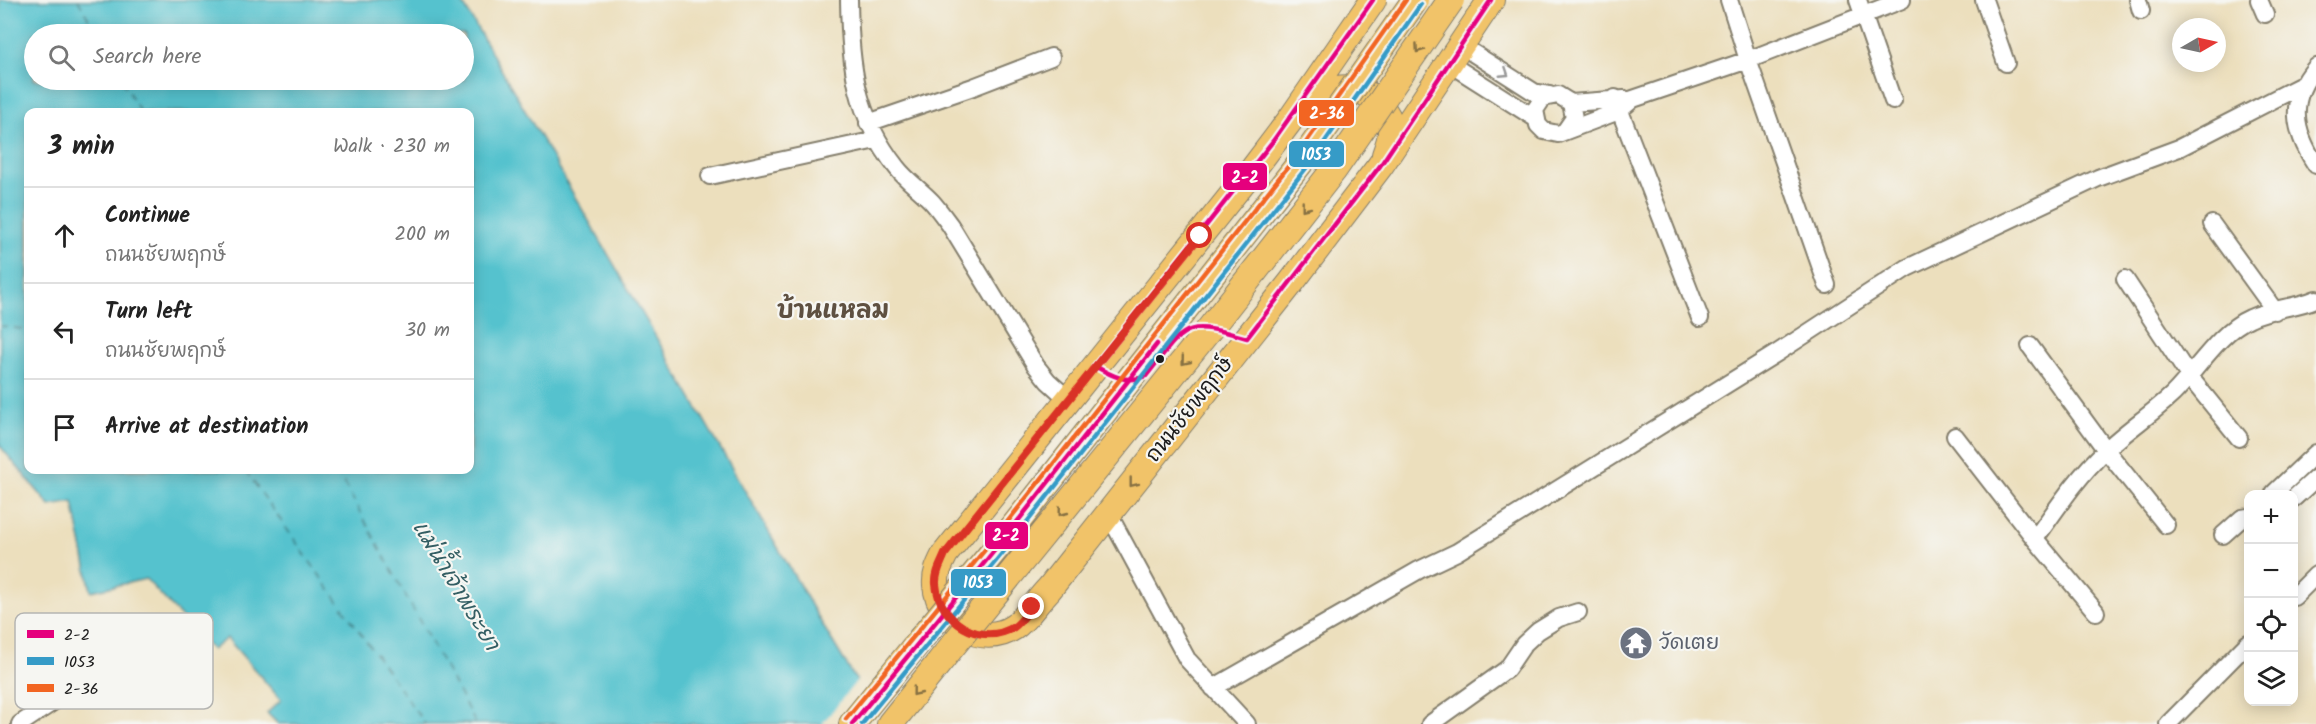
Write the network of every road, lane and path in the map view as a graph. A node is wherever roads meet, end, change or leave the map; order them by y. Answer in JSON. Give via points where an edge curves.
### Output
{"nodes":[{"id":1,"x":849,"y":0,"type":"edge"},
{"id":2,"x":1372,"y":0,"type":"edge"},
{"id":3,"x":1415,"y":0,"type":"edge"},
{"id":4,"x":1451,"y":0,"type":"edge"},
{"id":5,"x":1491,"y":0,"type":"edge"},
{"id":6,"x":1729,"y":0,"type":"edge"},
{"id":7,"x":1902,"y":0,"type":"edge"},
{"id":8,"x":1984,"y":0,"type":"edge"},
{"id":9,"x":1860,"y":8,"type":"edge"},
{"id":10,"x":1456,"y":55,"type":"junction"},
{"id":11,"x":1051,"y":57,"type":"dead end"},
{"id":12,"x":1748,"y":60,"type":"junction"},
{"id":13,"x":2006,"y":63,"type":"dead end"},
{"id":14,"x":2316,"y":67,"type":"edge"},
{"id":15,"x":2304,"y":84,"type":"junction"},
{"id":16,"x":1550,"y":95,"type":"junction"},
{"id":17,"x":1893,"y":101,"type":"dead end"},
{"id":18,"x":1571,"y":103,"type":"junction"},
{"id":19,"x":1617,"y":105,"type":"junction"},
{"id":20,"x":1535,"y":118,"type":"junction"},
{"id":21,"x":1291,"y":119,"type":"junction"},
{"id":22,"x":868,"y":123,"type":"junction"},
{"id":23,"x":1565,"y":131,"type":"junction"},
{"id":24,"x":876,"y":140,"type":"junction"},
{"id":25,"x":2316,"y":165,"type":"edge"},
{"id":26,"x":1380,"y":166,"type":"junction"},
{"id":27,"x":710,"y":176,"type":"dead end"},
{"id":28,"x":2212,"y":224,"type":"dead end"},
{"id":29,"x":2125,"y":279,"type":"dead end"},
{"id":30,"x":1827,"y":285,"type":"dead end"},
{"id":31,"x":2316,"y":299,"type":"edge"},
{"id":32,"x":2275,"y":311,"type":"junction"},
{"id":33,"x":1700,"y":318,"type":"dead end"},
{"id":34,"x":2030,"y":346,"type":"dead end"},
{"id":35,"x":2189,"y":376,"type":"junction"},
{"id":36,"x":1068,"y":399,"type":"junction"},
{"id":37,"x":1955,"y":436,"type":"dead end"},
{"id":38,"x":2240,"y":438,"type":"dead end"},
{"id":39,"x":2106,"y":450,"type":"junction"},
{"id":40,"x":2314,"y":458,"type":"edge"},
{"id":41,"x":2316,"y":478,"type":"edge"},
{"id":42,"x":2278,"y":490,"type":"edge"},
{"id":43,"x":2298,"y":494,"type":"edge"},
{"id":44,"x":1108,"y":513,"type":"junction"},
{"id":45,"x":2244,"y":518,"type":"edge"},
{"id":46,"x":2166,"y":525,"type":"dead end"},
{"id":47,"x":2223,"y":535,"type":"dead end"},
{"id":48,"x":2036,"y":539,"type":"junction"},
{"id":49,"x":2316,"y":575,"type":"edge"},
{"id":50,"x":2298,"y":593,"type":"edge"},
{"id":51,"x":1578,"y":612,"type":"dead end"},
{"id":52,"x":2096,"y":612,"type":"dead end"},
{"id":53,"x":2244,"y":647,"type":"edge"},
{"id":54,"x":1213,"y":688,"type":"junction"},
{"id":55,"x":42,"y":709,"type":"edge"},
{"id":56,"x":1241,"y":722,"type":"edge"},
{"id":57,"x":20,"y":724,"type":"edge"},
{"id":58,"x":852,"y":724,"type":"edge"},
{"id":59,"x":890,"y":724,"type":"edge"},
{"id":60,"x":1430,"y":724,"type":"edge"},
{"id":61,"x":2168,"y":724,"type":"edge"}],
"edges":[{"from":1,"to":22,"type":"street","via":[[856,87]]},
{"from":2,"to":21,"type":"main road","name":"ถนนชัยพฤกษ์"},
{"from":3,"to":58,"type":"main road","bridge":true,"via":[[1304,158],[1003,540]]},
{"from":4,"to":59,"type":"main road","name":"ถนนชัยพฤกษ์","one_way":true,"bridge":true,"via":[[1326,180]]},
{"from":5,"to":10,"type":"main road","name":"ถนนชัยพฤกษ์"},
{"from":6,"to":12,"type":"street"},
{"from":7,"to":9,"type":"street"},
{"from":8,"to":13,"type":"street"},
{"from":9,"to":12,"type":"street"},
{"from":9,"to":17,"type":"street"},
{"from":10,"to":16,"type":"street","one_way":true,"via":[[1534,92]]},
{"from":10,"to":20,"type":"street"},
{"from":10,"to":26,"type":"main road","name":"ถนนชัยพฤกษ์"},
{"from":11,"to":22,"type":"street"},
{"from":12,"to":19,"type":"street"},
{"from":12,"to":30,"type":"street"},
{"from":14,"to":15,"type":"street"},
{"from":15,"to":25,"type":"street","via":[[2297,101],[2298,123]]},
{"from":15,"to":54,"type":"street","via":[[2179,148],[2098,178],[1907,268],[1457,552]]},
{"from":16,"to":18,"type":"street","via":[[1558,94]]},
{"from":16,"to":20,"type":"street","via":[[1538,104]]},
{"from":18,"to":19,"type":"street"},
{"from":18,"to":23,"type":"street","via":[[1574,118]]},
{"from":19,"to":23,"type":"street"},
{"from":19,"to":33,"type":"street"},
{"from":20,"to":23,"type":"street","via":[[1544,131]]},
{"from":21,"to":26,"type":"main road","via":[[1319,94],[1347,88],[1363,91],[1386,113],[1391,128]]},
{"from":21,"to":36,"type":"main road","name":"ถนนชัยพฤกษ์"},
{"from":22,"to":24,"type":"street"},
{"from":24,"to":27,"type":"street"},
{"from":24,"to":36,"type":"street","via":[[898,170],[950,225],[1036,366]]},
{"from":26,"to":44,"type":"main road","name":"ถนนชัยพฤกษ์","one_way":true},
{"from":28,"to":32,"type":"street"},
{"from":29,"to":35,"type":"street"},
{"from":31,"to":32,"type":"street"},
{"from":32,"to":35,"type":"street","via":[[2250,318],[2230,332],[2208,351]]},
{"from":34,"to":39,"type":"street"},
{"from":35,"to":38,"type":"street"},
{"from":35,"to":39,"type":"street"},
{"from":36,"to":44,"type":"main road","name":"ถนนชัยพฤกษ์","via":[[945,554],[936,582],[939,600],[952,621],[974,633],[999,633],[1015,626]]},
{"from":37,"to":48,"type":"street"},
{"from":39,"to":46,"type":"street"},
{"from":39,"to":48,"type":"street","via":[[2073,486]]},
{"from":40,"to":42,"type":"street"},
{"from":41,"to":43,"type":"street"},
{"from":44,"to":54,"type":"street","via":[[1180,648]]},
{"from":45,"to":47,"type":"street"},
{"from":48,"to":52,"type":"street"},
{"from":49,"to":50,"type":"street"},
{"from":51,"to":60,"type":"street","via":[[1538,631],[1507,669]]},
{"from":53,"to":61,"type":"street"},
{"from":54,"to":56,"type":"street"},
{"from":55,"to":57,"type":"street"}]}
